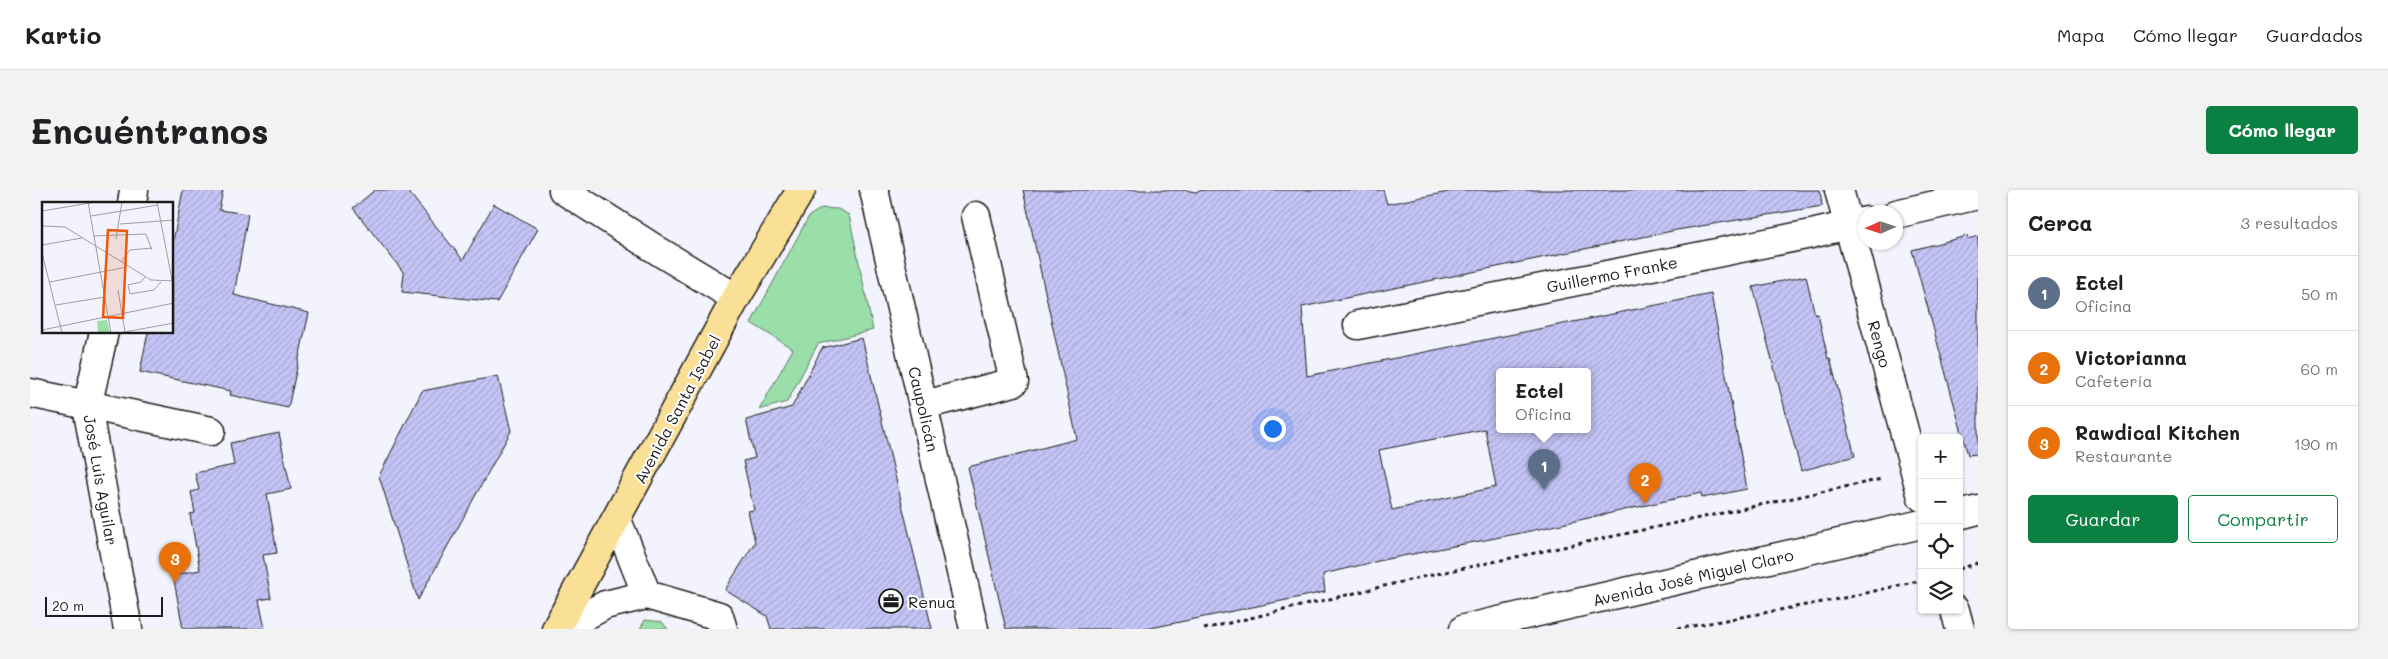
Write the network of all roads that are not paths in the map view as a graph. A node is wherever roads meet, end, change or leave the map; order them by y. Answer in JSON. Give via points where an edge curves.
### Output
{"nodes":[{"id":1,"x":563,"y":190,"type":"edge"},
{"id":2,"x":801,"y":190,"type":"edge"},
{"id":3,"x":874,"y":190,"type":"edge"},
{"id":4,"x":1839,"y":190,"type":"edge"},
{"id":5,"x":1978,"y":195,"type":"edge"},
{"id":6,"x":1903,"y":212,"type":"edge"},
{"id":7,"x":976,"y":216,"type":"dead end"},
{"id":8,"x":1856,"y":223,"type":"edge"},
{"id":9,"x":736,"y":298,"type":"junction"},
{"id":10,"x":1358,"y":325,"type":"dead end"},
{"id":11,"x":104,"y":334,"type":"edge"},
{"id":12,"x":30,"y":393,"type":"edge"},
{"id":13,"x":924,"y":405,"type":"junction"},
{"id":14,"x":87,"y":407,"type":"junction"},
{"id":15,"x":211,"y":431,"type":"dead end"},
{"id":16,"x":1918,"y":480,"type":"edge"},
{"id":17,"x":1978,"y":510,"type":"edge"},
{"id":18,"x":1963,"y":514,"type":"edge"},
{"id":19,"x":617,"y":520,"type":"junction"},
{"id":20,"x":1918,"y":525,"type":"edge"},
{"id":21,"x":647,"y":595,"type":"junction"},
{"id":22,"x":1955,"y":614,"type":"edge"},
{"id":23,"x":1517,"y":623,"type":"edge"},
{"id":24,"x":128,"y":629,"type":"edge"},
{"id":25,"x":556,"y":629,"type":"edge"},
{"id":26,"x":561,"y":629,"type":"edge"},
{"id":27,"x":723,"y":629,"type":"edge"},
{"id":28,"x":974,"y":629,"type":"edge"},
{"id":29,"x":1464,"y":629,"type":"edge"},
{"id":30,"x":1960,"y":629,"type":"edge"}],
"edges":[{"from":1,"to":9,"type":"street"},
{"from":2,"to":9,"type":"main road","name":"Avenida Santa Isabel"},
{"from":3,"to":13,"type":"street","name":"Caupolicán"},
{"from":4,"to":8,"type":"street","name":"Rengo"},
{"from":5,"to":6,"type":"street"},
{"from":7,"to":13,"type":"street","via":[[1014,382]]},
{"from":8,"to":10,"type":"street","name":"Guillermo Franke"},
{"from":8,"to":16,"type":"street","name":"Rengo"},
{"from":9,"to":19,"type":"main road","name":"Avenida Santa Isabel"},
{"from":11,"to":14,"type":"street","name":"José Luis Aguilar"},
{"from":12,"to":14,"type":"street"},
{"from":13,"to":28,"type":"street","name":"Caupolicán"},
{"from":14,"to":15,"type":"street"},
{"from":14,"to":24,"type":"street","name":"José Luis Aguilar"},
{"from":17,"to":18,"type":"street"},
{"from":19,"to":21,"type":"street"},
{"from":19,"to":25,"type":"main road","name":"Avenida Santa Isabel"},
{"from":20,"to":23,"type":"street","name":"Avenida José Miguel Claro"},
{"from":21,"to":26,"type":"street","via":[[605,605]]},
{"from":21,"to":27,"type":"street","via":[[719,616]]},
{"from":22,"to":30,"type":"street"},
{"from":23,"to":29,"type":"street","name":"Avenida José Miguel Claro"}]}
